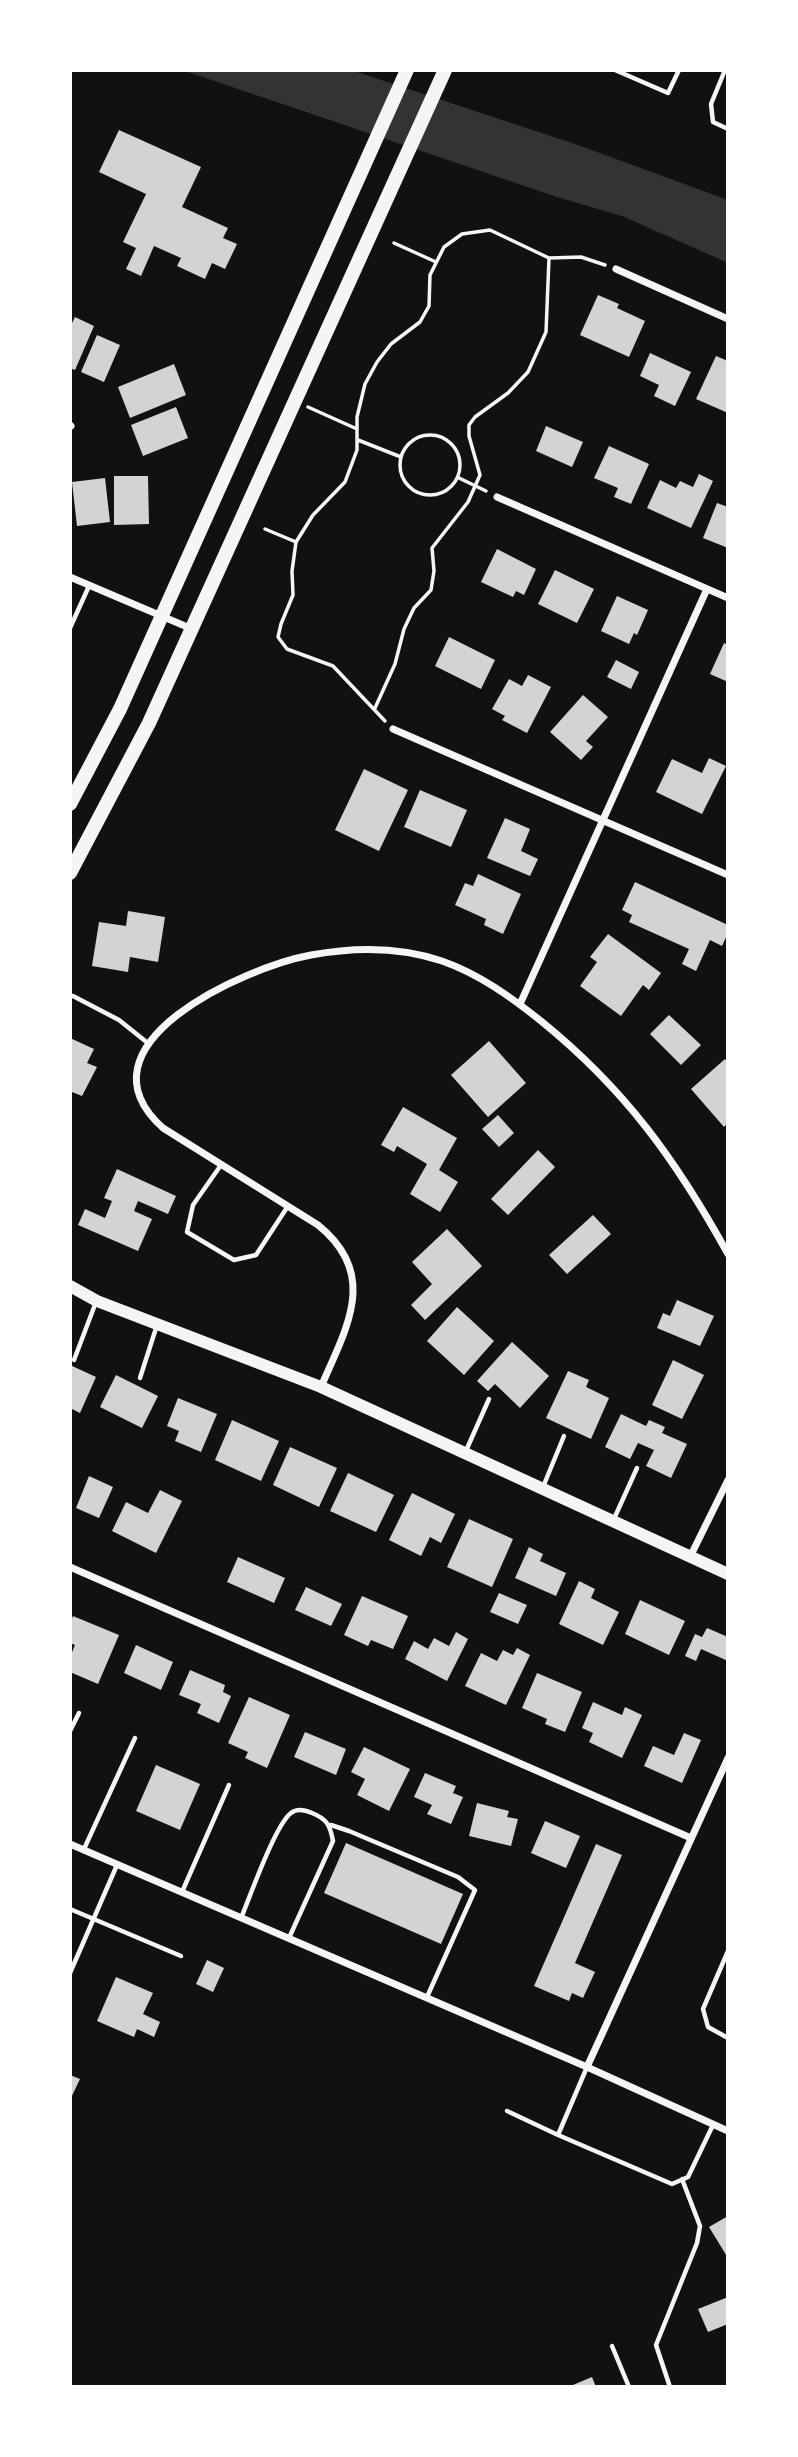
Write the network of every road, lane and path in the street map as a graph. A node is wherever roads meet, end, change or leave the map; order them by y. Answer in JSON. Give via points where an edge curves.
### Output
{"nodes":[{"id":1,"x":407,"y":70,"type":"edge"},
{"id":2,"x":445,"y":70,"type":"edge"},
{"id":3,"x":615,"y":70,"type":"edge"},
{"id":4,"x":679,"y":70,"type":"edge"},
{"id":5,"x":725,"y":70,"type":"edge"},
{"id":6,"x":728,"y":129,"type":"edge"},
{"id":7,"x":394,"y":243,"type":"dead end"},
{"id":8,"x":549,"y":258,"type":"junction"},
{"id":9,"x":436,"y":262,"type":"junction"},
{"id":10,"x":616,"y":270,"type":"joint"},
{"id":11,"x":728,"y":319,"type":"edge"},
{"id":12,"x":296,"y":401,"type":"junction"},
{"id":13,"x":357,"y":429,"type":"junction"},
{"id":14,"x":357,"y":440,"type":"junction"},
{"id":15,"x":401,"y":457,"type":"junction"},
{"id":16,"x":458,"y":477,"type":"junction"},
{"id":17,"x":475,"y":486,"type":"junction"},
{"id":18,"x":497,"y":497,"type":"joint"},
{"id":19,"x":265,"y":529,"type":"dead end"},
{"id":20,"x":296,"y":542,"type":"junction"},
{"id":21,"x":70,"y":577,"type":"edge"},
{"id":22,"x":89,"y":586,"type":"junction"},
{"id":23,"x":707,"y":589,"type":"junction"},
{"id":24,"x":728,"y":598,"type":"edge"},
{"id":25,"x":162,"y":617,"type":"junction"},
{"id":26,"x":70,"y":628,"type":"edge"},
{"id":27,"x":192,"y":630,"type":"junction"},
{"id":28,"x":375,"y":709,"type":"junction"},
{"id":29,"x":393,"y":729,"type":"joint"},
{"id":30,"x":70,"y":804,"type":"edge"},
{"id":31,"x":603,"y":821,"type":"junction"},
{"id":32,"x":70,"y":873,"type":"edge"},
{"id":33,"x":728,"y":876,"type":"edge"},
{"id":34,"x":73,"y":996,"type":"dead end"},
{"id":35,"x":520,"y":1004,"type":"junction"},
{"id":36,"x":149,"y":1044,"type":"junction"},
{"id":37,"x":221,"y":1164,"type":"junction"},
{"id":38,"x":288,"y":1206,"type":"junction"},
{"id":39,"x":728,"y":1254,"type":"edge"},
{"id":40,"x":70,"y":1286,"type":"edge"},
{"id":41,"x":97,"y":1301,"type":"junction"},
{"id":42,"x":158,"y":1324,"type":"junction"},
{"id":43,"x":74,"y":1360,"type":"dead end"},
{"id":44,"x":140,"y":1378,"type":"dead end"},
{"id":45,"x":321,"y":1387,"type":"junction"},
{"id":46,"x":489,"y":1399,"type":"dead end"},
{"id":47,"x":564,"y":1436,"type":"dead end"},
{"id":48,"x":465,"y":1453,"type":"junction"},
{"id":49,"x":637,"y":1468,"type":"dead end"},
{"id":50,"x":728,"y":1480,"type":"edge"},
{"id":51,"x":542,"y":1489,"type":"junction"},
{"id":52,"x":613,"y":1521,"type":"junction"},
{"id":53,"x":690,"y":1557,"type":"junction"},
{"id":54,"x":70,"y":1567,"type":"edge"},
{"id":55,"x":728,"y":1574,"type":"edge"},
{"id":56,"x":79,"y":1713,"type":"dead end"},
{"id":57,"x":70,"y":1731,"type":"edge"},
{"id":58,"x":135,"y":1738,"type":"dead end"},
{"id":59,"x":728,"y":1758,"type":"edge"},
{"id":60,"x":724,"y":1775,"type":"edge"},
{"id":61,"x":229,"y":1785,"type":"dead end"},
{"id":62,"x":331,"y":1825,"type":"junction"},
{"id":63,"x":691,"y":1838,"type":"junction"},
{"id":64,"x":70,"y":1844,"type":"edge"},
{"id":65,"x":83,"y":1850,"type":"junction"},
{"id":66,"x":117,"y":1865,"type":"junction"},
{"id":67,"x":182,"y":1893,"type":"junction"},
{"id":68,"x":70,"y":1909,"type":"edge"},
{"id":69,"x":240,"y":1918,"type":"junction"},
{"id":70,"x":94,"y":1920,"type":"junction"},
{"id":71,"x":289,"y":1939,"type":"junction"},
{"id":72,"x":728,"y":1951,"type":"edge"},
{"id":73,"x":181,"y":1956,"type":"dead end"},
{"id":74,"x":70,"y":1973,"type":"edge"},
{"id":75,"x":427,"y":1998,"type":"junction"},
{"id":76,"x":728,"y":2038,"type":"edge"},
{"id":77,"x":587,"y":2067,"type":"junction"},
{"id":78,"x":507,"y":2111,"type":"dead end"},
{"id":79,"x":714,"y":2123,"type":"junction"},
{"id":80,"x":728,"y":2131,"type":"edge"},
{"id":81,"x":558,"y":2135,"type":"junction"},
{"id":82,"x":682,"y":2179,"type":"junction"},
{"id":83,"x":612,"y":2346,"type":"dead end"},
{"id":84,"x":629,"y":2387,"type":"edge"},
{"id":85,"x":670,"y":2387,"type":"edge"}],
"edges":[{"from":1,"to":25,"type":"main road"},
{"from":2,"to":12,"type":"main road"},
{"from":3,"to":4,"type":"lane","via":[[668,93]]},
{"from":5,"to":6,"type":"lane","via":[[710,104],[713,122]]},
{"from":7,"to":9,"type":"path"},
{"from":8,"to":9,"type":"path","via":[[490,230],[462,234],[444,247]]},
{"from":8,"to":10,"type":"path","via":[[581,257]]},
{"from":8,"to":17,"type":"path","via":[[546,331],[528,372],[469,425],[480,475]]},
{"from":9,"to":13,"type":"path","via":[[430,275],[429,306],[420,322],[376,362],[365,384]]},
{"from":10,"to":11,"type":"street"},
{"from":12,"to":13,"type":"path"},
{"from":12,"to":27,"type":"main road"},
{"from":13,"to":14,"type":"path"},
{"from":14,"to":15,"type":"path"},
{"from":14,"to":20,"type":"path","via":[[358,450],[345,482],[313,514]]},
{"from":15,"to":16,"type":"path","via":[[408,485],[425,495],[444,492]]},
{"from":15,"to":16,"type":"path","via":[[412,441],[440,437],[456,449]]},
{"from":16,"to":17,"type":"path"},
{"from":17,"to":18,"type":"path"},
{"from":17,"to":28,"type":"path","via":[[432,548],[435,571],[431,590],[414,608],[404,629]]},
{"from":18,"to":23,"type":"street"},
{"from":19,"to":20,"type":"path"},
{"from":20,"to":28,"type":"path","via":[[293,595],[278,637],[286,649],[333,666]]},
{"from":21,"to":22,"type":"street"},
{"from":22,"to":25,"type":"street"},
{"from":22,"to":26,"type":"lane"},
{"from":23,"to":24,"type":"street"},
{"from":23,"to":31,"type":"street"},
{"from":25,"to":27,"type":"street"},
{"from":25,"to":30,"type":"main road"},
{"from":27,"to":32,"type":"main road"},
{"from":28,"to":29,"type":"path"},
{"from":29,"to":31,"type":"street"},
{"from":31,"to":33,"type":"street"},
{"from":31,"to":35,"type":"street"},
{"from":34,"to":36,"type":"lane","via":[[119,1020]]},
{"from":35,"to":36,"type":"street","via":[[475,975],[431,957],[364,949],[327,952],[273,964],[205,995],[176,1015]]},
{"from":35,"to":39,"type":"street","via":[[587,1060],[632,1108],[697,1197]]},
{"from":36,"to":37,"type":"street","via":[[137,1079],[139,1098],[148,1115]]},
{"from":37,"to":38,"type":"street"},
{"from":37,"to":38,"type":"lane","via":[[193,1205],[187,1232],[234,1260],[256,1255]]},
{"from":38,"to":45,"type":"street","via":[[332,1237],[351,1268],[355,1286],[349,1323]]},
{"from":40,"to":41,"type":"street"},
{"from":41,"to":42,"type":"street"},
{"from":41,"to":43,"type":"lane"},
{"from":42,"to":44,"type":"lane"},
{"from":42,"to":45,"type":"street"},
{"from":45,"to":48,"type":"street"},
{"from":46,"to":48,"type":"lane"},
{"from":47,"to":51,"type":"lane"},
{"from":48,"to":51,"type":"street"},
{"from":49,"to":52,"type":"lane"},
{"from":50,"to":53,"type":"street"},
{"from":51,"to":52,"type":"street"},
{"from":52,"to":53,"type":"street"},
{"from":53,"to":55,"type":"street"},
{"from":54,"to":63,"type":"street"},
{"from":56,"to":57,"type":"lane"},
{"from":58,"to":65,"type":"lane"},
{"from":59,"to":60,"type":"street"},
{"from":60,"to":63,"type":"street"},
{"from":61,"to":67,"type":"lane"},
{"from":62,"to":69,"type":"lane","via":[[303,1809],[291,1812],[280,1826]]},
{"from":62,"to":71,"type":"lane","via":[[333,1841]]},
{"from":62,"to":75,"type":"lane","via":[[458,1877],[475,1890]]},
{"from":63,"to":77,"type":"street"},
{"from":64,"to":65,"type":"street"},
{"from":65,"to":66,"type":"street"},
{"from":66,"to":67,"type":"street"},
{"from":66,"to":70,"type":"lane"},
{"from":67,"to":69,"type":"street"},
{"from":68,"to":70,"type":"lane"},
{"from":69,"to":71,"type":"street"},
{"from":70,"to":73,"type":"lane"},
{"from":70,"to":74,"type":"lane"},
{"from":71,"to":75,"type":"street"},
{"from":72,"to":76,"type":"lane","via":[[703,2009],[708,2027]]},
{"from":75,"to":77,"type":"street"},
{"from":77,"to":79,"type":"street"},
{"from":77,"to":81,"type":"lane"},
{"from":78,"to":81,"type":"lane"},
{"from":79,"to":80,"type":"street"},
{"from":79,"to":82,"type":"lane","via":[[688,2177]]},
{"from":81,"to":82,"type":"lane","via":[[672,2184]]},
{"from":82,"to":85,"type":"lane","via":[[700,2226],[656,2345]]},
{"from":83,"to":84,"type":"lane"}]}
